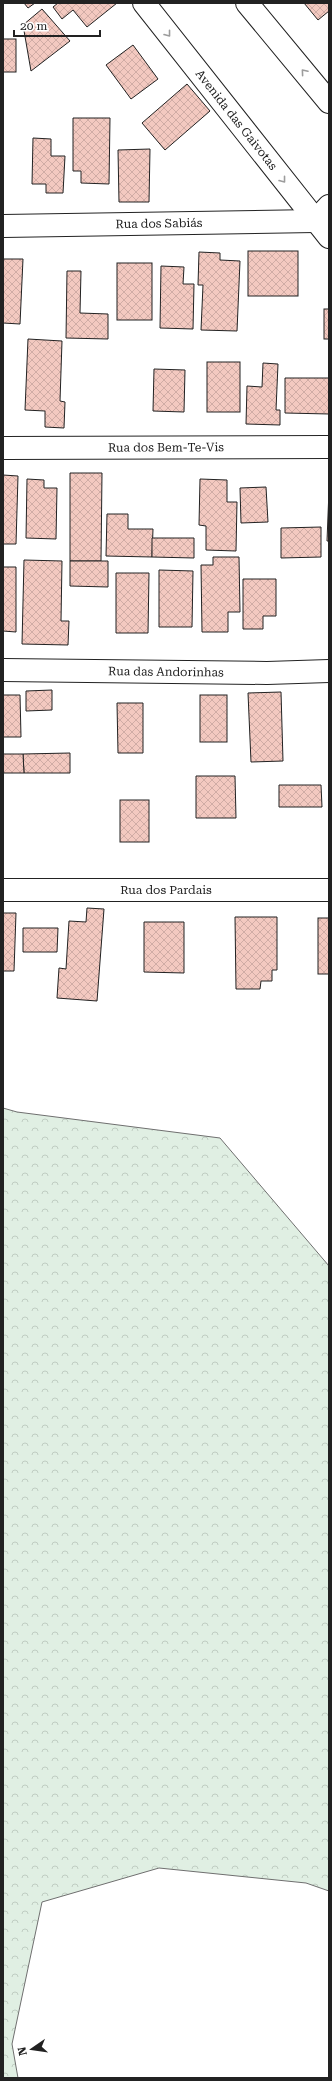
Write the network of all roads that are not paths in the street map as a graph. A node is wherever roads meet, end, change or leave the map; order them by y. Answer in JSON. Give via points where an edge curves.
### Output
{"nodes":[{"id":1,"x":144,"y":3,"type":"edge"},
{"id":2,"x":247,"y":3,"type":"edge"},
{"id":3,"x":329,"y":102,"type":"edge"},
{"id":4,"x":322,"y":213,"type":"edge"},
{"id":5,"x":3,"y":226,"type":"edge"},
{"id":6,"x":329,"y":237,"type":"edge"},
{"id":7,"x":329,"y":447,"type":"edge"},
{"id":8,"x":3,"y":448,"type":"edge"},
{"id":9,"x":3,"y":670,"type":"edge"},
{"id":10,"x":329,"y":671,"type":"edge"},
{"id":11,"x":3,"y":890,"type":"edge"},
{"id":12,"x":329,"y":890,"type":"edge"}],
"edges":[{"from":1,"to":4,"type":"street","name":"Avenida das Gaivotas","one_way":true},
{"from":3,"to":2,"type":"street","one_way":true},
{"from":4,"to":5,"type":"street","name":"Rua dos Sabiás"},
{"from":4,"to":6,"type":"street","name":"Avenida das Gaivotas"},
{"from":7,"to":8,"type":"street","name":"Rua dos Bem-Te-Vis"},
{"from":9,"to":10,"type":"street","name":"Rua das Andorinhas","via":[[267,673]]},
{"from":11,"to":12,"type":"street","name":"Rua dos Pardais"}]}
